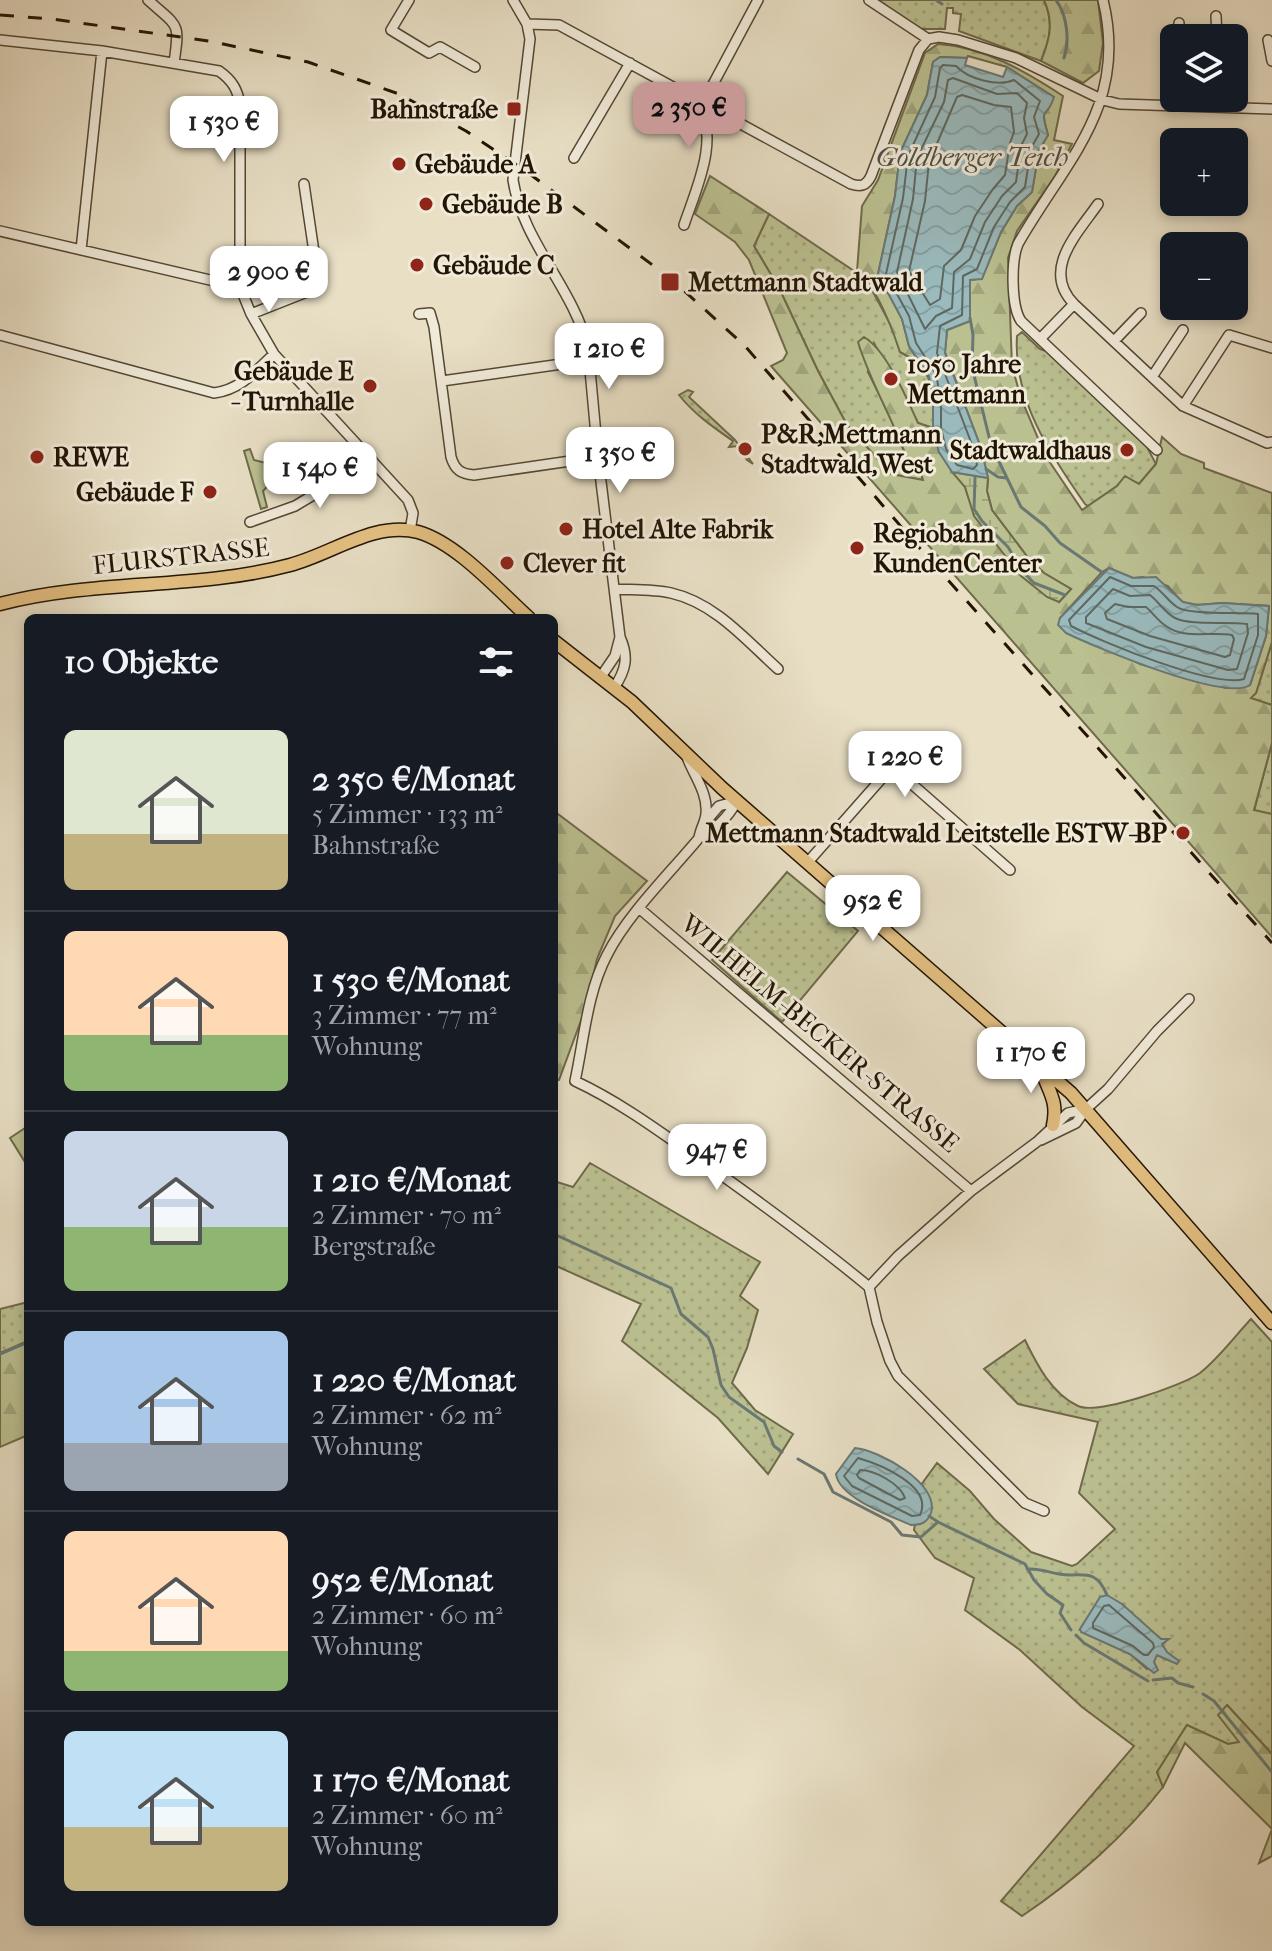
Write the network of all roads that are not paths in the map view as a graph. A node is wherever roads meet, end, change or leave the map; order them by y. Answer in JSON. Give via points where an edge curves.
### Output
{"nodes":[{"id":1,"x":148,"y":0,"type":"edge"},
{"id":2,"x":409,"y":0,"type":"edge"},
{"id":3,"x":513,"y":0,"type":"edge"},
{"id":4,"x":758,"y":0,"type":"edge"},
{"id":5,"x":869,"y":0,"type":"edge"},
{"id":6,"x":1103,"y":0,"type":"edge"},
{"id":7,"x":1216,"y":16,"type":"dead end"},
{"id":8,"x":527,"y":24,"type":"junction"},
{"id":9,"x":1216,"y":24,"type":"edge"},
{"id":10,"x":928,"y":39,"type":"junction"},
{"id":11,"x":0,"y":40,"type":"edge"},
{"id":12,"x":1268,"y":40,"type":"dead end"},
{"id":13,"x":102,"y":51,"type":"junction"},
{"id":14,"x":1272,"y":61,"type":"edge"},
{"id":15,"x":174,"y":63,"type":"junction"},
{"id":16,"x":630,"y":63,"type":"junction"},
{"id":17,"x":475,"y":67,"type":"dead end"},
{"id":18,"x":1103,"y":100,"type":"junction"},
{"id":19,"x":699,"y":101,"type":"junction"},
{"id":20,"x":1272,"y":102,"type":"edge"},
{"id":21,"x":1160,"y":105,"type":"edge"},
{"id":22,"x":1248,"y":105,"type":"edge"},
{"id":23,"x":1272,"y":108,"type":"edge"},
{"id":24,"x":574,"y":158,"type":"dead end"},
{"id":25,"x":304,"y":184,"type":"dead end"},
{"id":26,"x":1098,"y":204,"type":"dead end"},
{"id":27,"x":684,"y":225,"type":"dead end"},
{"id":28,"x":0,"y":231,"type":"edge"},
{"id":29,"x":81,"y":250,"type":"junction"},
{"id":30,"x":240,"y":287,"type":"junction"},
{"id":31,"x":1074,"y":304,"type":"junction"},
{"id":32,"x":1141,"y":313,"type":"dead end"},
{"id":33,"x":251,"y":314,"type":"junction"},
{"id":34,"x":419,"y":314,"type":"dead end"},
{"id":35,"x":1183,"y":330,"type":"dead end"},
{"id":36,"x":0,"y":335,"type":"edge"},
{"id":37,"x":1040,"y":339,"type":"junction"},
{"id":38,"x":1114,"y":341,"type":"junction"},
{"id":39,"x":1272,"y":348,"type":"edge"},
{"id":40,"x":274,"y":354,"type":"junction"},
{"id":41,"x":590,"y":360,"type":"junction"},
{"id":42,"x":1152,"y":377,"type":"junction"},
{"id":43,"x":442,"y":381,"type":"junction"},
{"id":44,"x":1183,"y":406,"type":"junction"},
{"id":45,"x":1272,"y":442,"type":"edge"},
{"id":46,"x":1157,"y":450,"type":"dead end"},
{"id":47,"x":598,"y":457,"type":"junction"},
{"id":48,"x":372,"y":460,"type":"junction"},
{"id":49,"x":250,"y":522,"type":"dead end"},
{"id":50,"x":410,"y":531,"type":"junction"},
{"id":51,"x":614,"y":589,"type":"junction"},
{"id":52,"x":0,"y":604,"type":"edge"},
{"id":53,"x":524,"y":614,"type":"edge"},
{"id":54,"x":620,"y":637,"type":"junction"},
{"id":55,"x":558,"y":644,"type":"edge"},
{"id":56,"x":778,"y":669,"type":"dead end"},
{"id":57,"x":600,"y":678,"type":"junction"},
{"id":58,"x":614,"y":688,"type":"junction"},
{"id":59,"x":685,"y":754,"type":"junction"},
{"id":60,"x":737,"y":801,"type":"junction"},
{"id":61,"x":704,"y":822,"type":"junction"},
{"id":62,"x":699,"y":838,"type":"junction"},
{"id":63,"x":808,"y":862,"type":"junction"},
{"id":64,"x":1010,"y":870,"type":"dead end"},
{"id":65,"x":640,"y":909,"type":"junction"},
{"id":66,"x":1189,"y":999,"type":"dead end"},
{"id":67,"x":1040,"y":1064,"type":"junction"},
{"id":68,"x":1086,"y":1109,"type":"junction"},
{"id":69,"x":1053,"y":1125,"type":"junction"},
{"id":70,"x":1038,"y":1141,"type":"junction"},
{"id":71,"x":971,"y":1191,"type":"junction"},
{"id":72,"x":869,"y":1287,"type":"junction"},
{"id":73,"x":1272,"y":1323,"type":"edge"},
{"id":74,"x":1044,"y":1511,"type":"dead end"}],
"edges":[{"from":1,"to":15,"type":"street","via":[[178,31]]},
{"from":2,"to":17,"type":"street","via":[[391,30],[429,53],[440,47]]},
{"from":3,"to":8,"type":"street"},
{"from":4,"to":19,"type":"street"},
{"from":5,"to":10,"type":"street"},
{"from":6,"to":18,"type":"street","via":[[1108,46]]},
{"from":7,"to":9,"type":"street"},
{"from":8,"to":16,"type":"street","via":[[559,25]]},
{"from":8,"to":41,"type":"street","via":[[529,50],[513,180],[517,203],[584,331]]},
{"from":10,"to":18,"type":"street","via":[[951,39],[1016,58]]},
{"from":10,"to":19,"type":"street","via":[[863,186]]},
{"from":11,"to":13,"type":"street"},
{"from":12,"to":14,"type":"street"},
{"from":13,"to":15,"type":"street"},
{"from":13,"to":29,"type":"street"},
{"from":15,"to":30,"type":"street","via":[[219,71],[238,95]]},
{"from":16,"to":19,"type":"street"},
{"from":16,"to":24,"type":"street"},
{"from":18,"to":21,"type":"street"},
{"from":18,"to":37,"type":"street","via":[[1078,151],[1015,250],[1016,313]]},
{"from":19,"to":27,"type":"street","via":[[706,154]]},
{"from":20,"to":23,"type":"street"},
{"from":22,"to":23,"type":"street"},
{"from":25,"to":33,"type":"street","via":[[316,285]]},
{"from":26,"to":31,"type":"street","via":[[1060,264],[1062,286]]},
{"from":28,"to":29,"type":"street"},
{"from":29,"to":30,"type":"street"},
{"from":30,"to":33,"type":"street"},
{"from":31,"to":37,"type":"street"},
{"from":31,"to":38,"type":"street"},
{"from":32,"to":38,"type":"street"},
{"from":33,"to":40,"type":"street"},
{"from":34,"to":43,"type":"street","via":[[430,313]]},
{"from":35,"to":42,"type":"street"},
{"from":36,"to":40,"type":"street","via":[[214,393],[240,385]]},
{"from":37,"to":46,"type":"street"},
{"from":38,"to":42,"type":"street"},
{"from":39,"to":44,"type":"street","via":[[1229,335]]},
{"from":40,"to":48,"type":"street"},
{"from":41,"to":43,"type":"street"},
{"from":41,"to":47,"type":"street"},
{"from":42,"to":44,"type":"street"},
{"from":43,"to":47,"type":"street","via":[[451,457],[459,472],[474,475]]},
{"from":44,"to":45,"type":"street"},
{"from":47,"to":51,"type":"street"},
{"from":48,"to":49,"type":"street","via":[[295,506]]},
{"from":48,"to":50,"type":"street","via":[[408,500],[413,513]]},
{"from":50,"to":52,"type":"main road","name":"FLURSTRASSE","via":[[373,534],[259,573],[38,594]]},
{"from":50,"to":53,"type":"main road","via":[[448,547]]},
{"from":51,"to":54,"type":"street"},
{"from":51,"to":56,"type":"street","via":[[673,594],[699,604]]},
{"from":54,"to":57,"type":"street"},
{"from":54,"to":58,"type":"street","via":[[625,669]]},
{"from":55,"to":57,"type":"main road"},
{"from":57,"to":58,"type":"main road"},
{"from":58,"to":59,"type":"main road"},
{"from":59,"to":60,"type":"main road"},
{"from":59,"to":61,"type":"street","via":[[703,791]]},
{"from":60,"to":61,"type":"street","via":[[719,806]]},
{"from":60,"to":62,"type":"street","via":[[729,815]]},
{"from":60,"to":63,"type":"main road"},
{"from":61,"to":62,"type":"street"},
{"from":62,"to":65,"type":"street"},
{"from":63,"to":64,"type":"street","via":[[890,769]]},
{"from":63,"to":67,"type":"main road"},
{"from":65,"to":71,"type":"street","name":"WILHELM-BECKER-STRASSE"},
{"from":65,"to":72,"type":"street","via":[[606,956],[593,991],[575,1081],[650,1125]]},
{"from":66,"to":68,"type":"street"},
{"from":67,"to":68,"type":"main road"},
{"from":67,"to":69,"type":"main road","via":[[1056,1104]]},
{"from":68,"to":69,"type":"street","via":[[1068,1113]]},
{"from":68,"to":70,"type":"street","via":[[1076,1123]]},
{"from":68,"to":73,"type":"main road"},
{"from":69,"to":70,"type":"street"},
{"from":70,"to":71,"type":"street"},
{"from":71,"to":72,"type":"street"},
{"from":72,"to":74,"type":"street","via":[[890,1361],[907,1388],[1025,1503]]}]}
